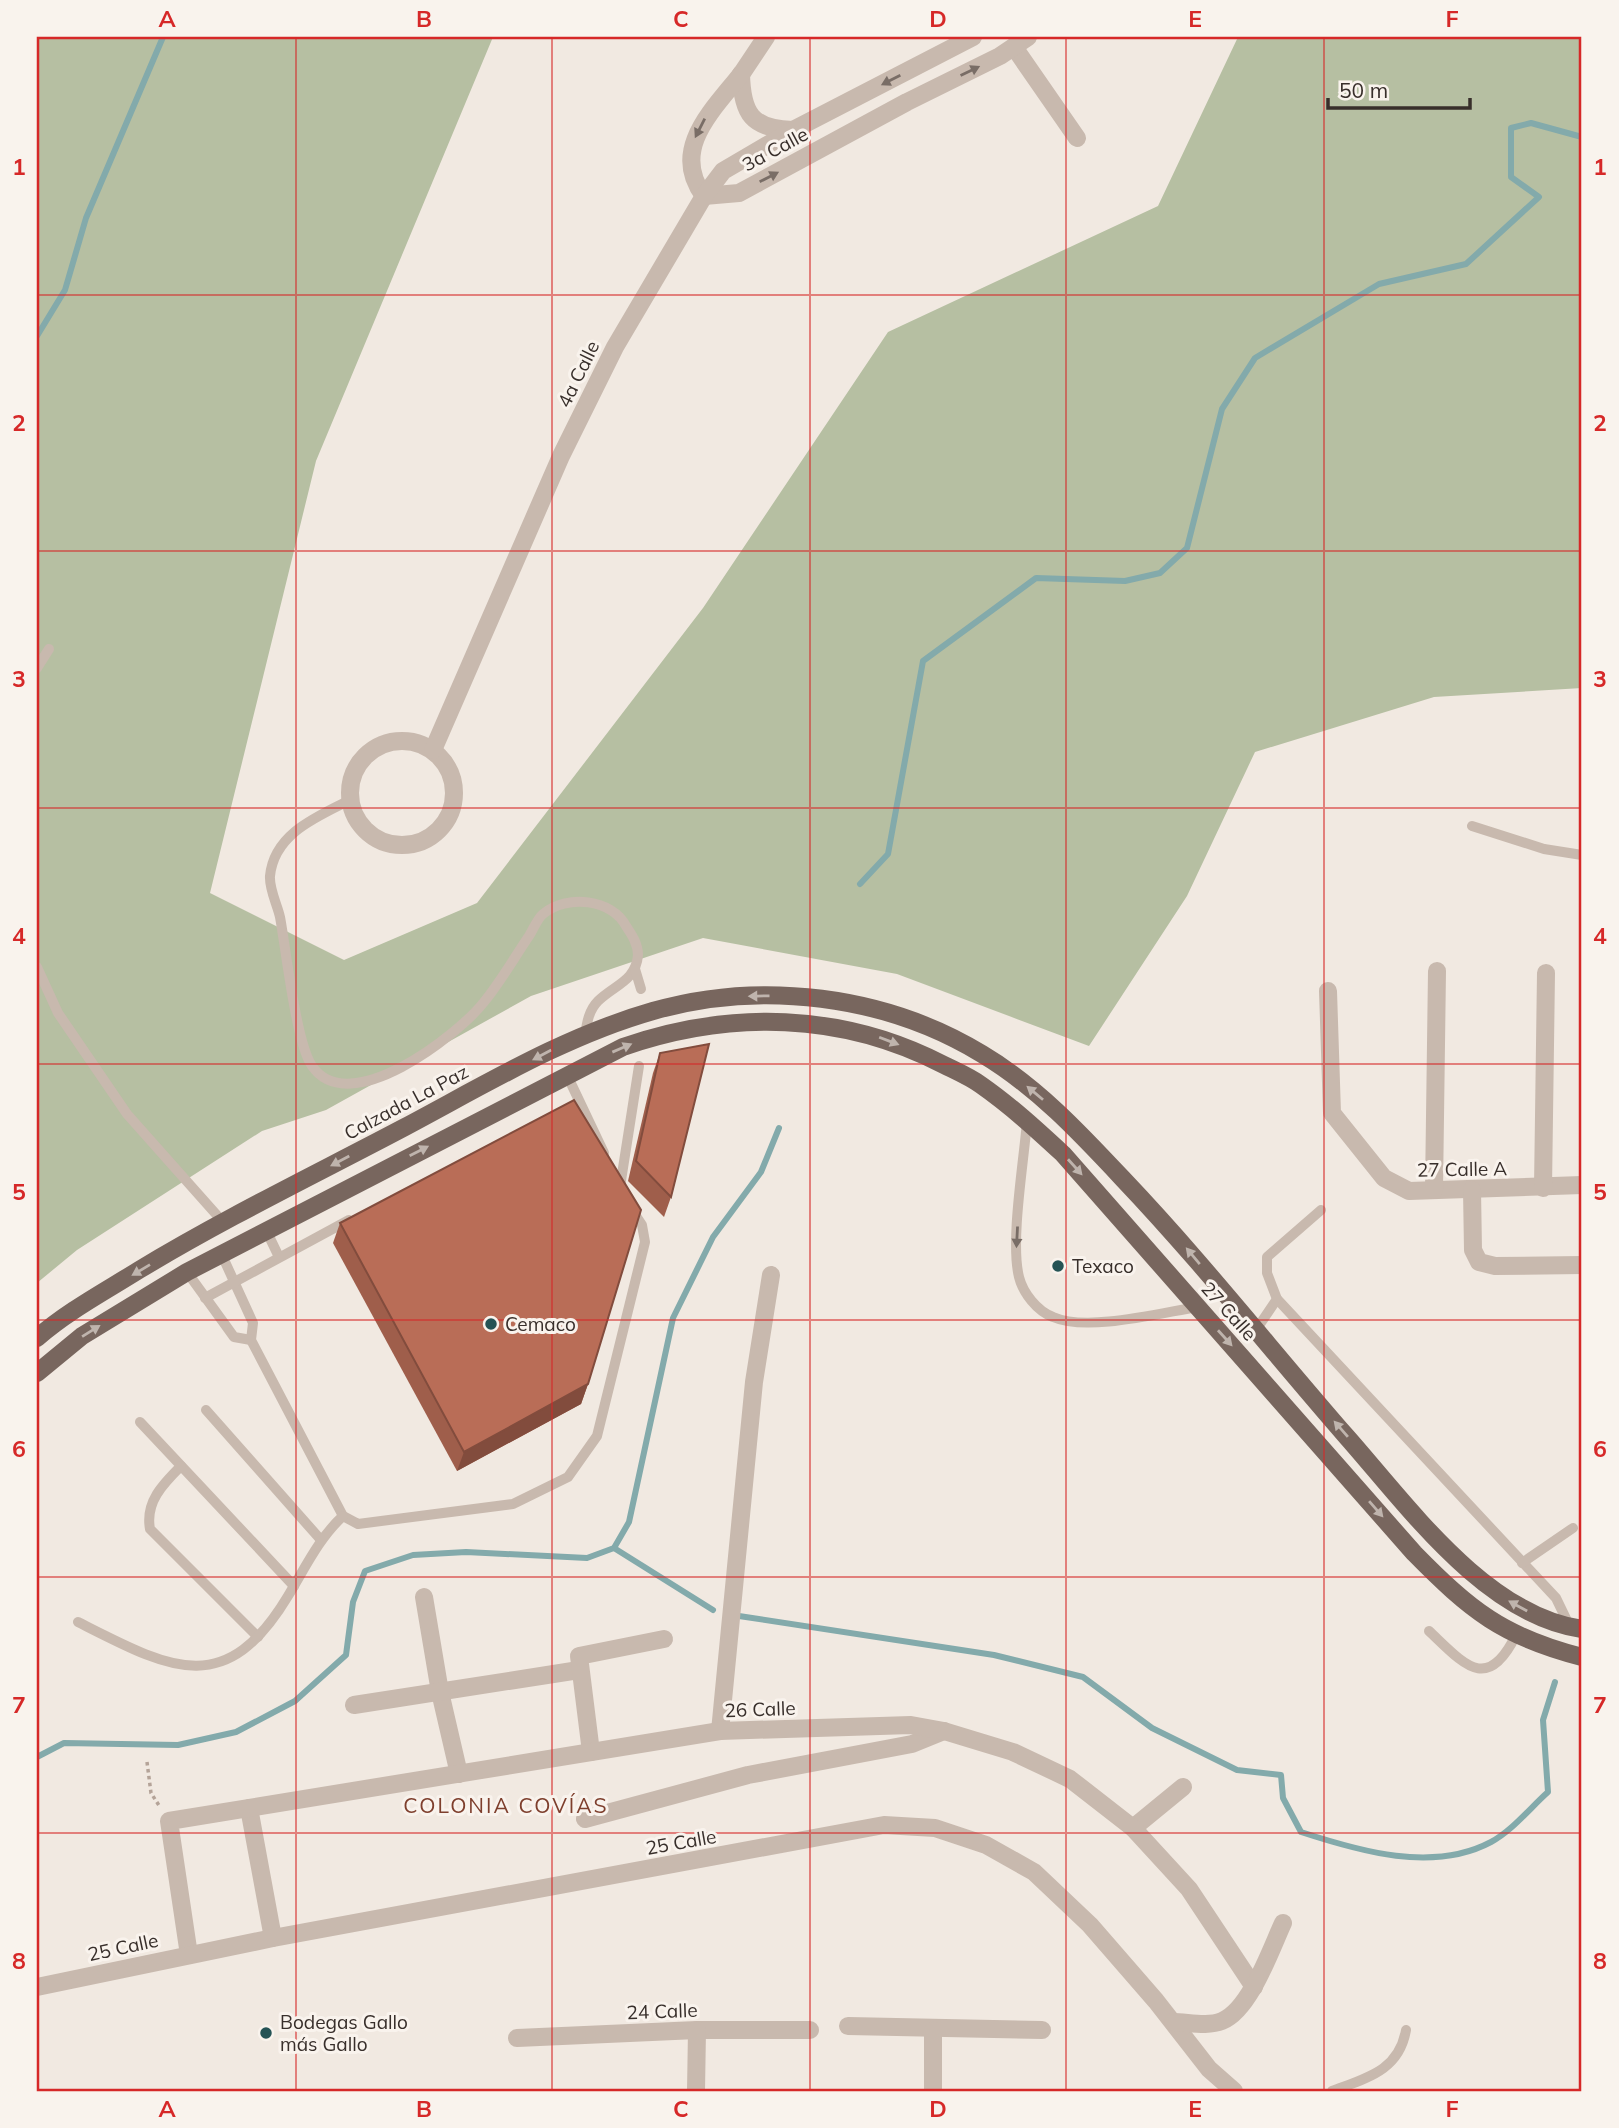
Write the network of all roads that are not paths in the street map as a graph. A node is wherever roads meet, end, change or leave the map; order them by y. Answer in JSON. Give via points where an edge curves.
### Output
{"nodes":[{"id":1,"x":766,"y":37,"type":"edge"},
{"id":2,"x":973,"y":37,"type":"edge"},
{"id":3,"x":1021,"y":42,"type":"edge"},
{"id":4,"x":741,"y":74,"type":"junction"},
{"id":5,"x":793,"y":131,"type":"junction"},
{"id":6,"x":1077,"y":138,"type":"dead end"},
{"id":7,"x":704,"y":196,"type":"junction"},
{"id":8,"x":49,"y":649,"type":"dead end"},
{"id":9,"x":37,"y":668,"type":"edge"},
{"id":10,"x":432,"y":750,"type":"junction"},
{"id":11,"x":349,"y":800,"type":"junction"},
{"id":12,"x":1472,"y":826,"type":"dead end"},
{"id":13,"x":1582,"y":855,"type":"edge"},
{"id":14,"x":37,"y":967,"type":"edge"},
{"id":15,"x":635,"y":969,"type":"junction"},
{"id":16,"x":1437,"y":971,"type":"dead end"},
{"id":17,"x":1546,"y":973,"type":"dead end"},
{"id":18,"x":641,"y":989,"type":"dead end"},
{"id":19,"x":1328,"y":991,"type":"dead end"},
{"id":20,"x":827,"y":999,"type":"joint"},
{"id":21,"x":585,"y":1035,"type":"junction"},
{"id":22,"x":639,"y":1066,"type":"dead end"},
{"id":23,"x":567,"y":1075,"type":"junction"},
{"id":24,"x":1027,"y":1121,"type":"junction"},
{"id":25,"x":1582,"y":1185,"type":"edge"},
{"id":26,"x":620,"y":1187,"type":"junction"},
{"id":27,"x":1543,"y":1188,"type":"junction"},
{"id":28,"x":1434,"y":1190,"type":"junction"},
{"id":29,"x":1472,"y":1190,"type":"junction"},
{"id":30,"x":1321,"y":1210,"type":"dead end"},
{"id":31,"x":357,"y":1215,"type":"edge"},
{"id":32,"x":223,"y":1222,"type":"junction"},
{"id":33,"x":266,"y":1230,"type":"junction"},
{"id":34,"x":221,"y":1253,"type":"junction"},
{"id":35,"x":279,"y":1257,"type":"junction"},
{"id":36,"x":1582,"y":1265,"type":"edge"},
{"id":37,"x":187,"y":1272,"type":"junction"},
{"id":38,"x":771,"y":1275,"type":"dead end"},
{"id":39,"x":233,"y":1282,"type":"junction"},
{"id":40,"x":205,"y":1298,"type":"junction"},
{"id":41,"x":1277,"y":1299,"type":"junction"},
{"id":42,"x":1197,"y":1307,"type":"junction"},
{"id":43,"x":1256,"y":1330,"type":"junction"},
{"id":44,"x":37,"y":1338,"type":"edge"},
{"id":45,"x":251,"y":1340,"type":"junction"},
{"id":46,"x":37,"y":1373,"type":"edge"},
{"id":47,"x":206,"y":1410,"type":"dead end"},
{"id":48,"x":140,"y":1422,"type":"dead end"},
{"id":49,"x":181,"y":1466,"type":"junction"},
{"id":50,"x":343,"y":1516,"type":"junction"},
{"id":51,"x":1573,"y":1528,"type":"dead end"},
{"id":52,"x":321,"y":1540,"type":"junction"},
{"id":53,"x":1522,"y":1563,"type":"junction"},
{"id":54,"x":294,"y":1586,"type":"junction"},
{"id":55,"x":424,"y":1597,"type":"dead end"},
{"id":56,"x":78,"y":1622,"type":"dead end"},
{"id":57,"x":1576,"y":1628,"type":"edge"},
{"id":58,"x":1429,"y":1631,"type":"dead end"},
{"id":59,"x":1516,"y":1635,"type":"junction"},
{"id":60,"x":258,"y":1637,"type":"junction"},
{"id":61,"x":664,"y":1639,"type":"dead end"},
{"id":62,"x":1582,"y":1657,"type":"edge"},
{"id":63,"x":579,"y":1670,"type":"junction"},
{"id":64,"x":440,"y":1692,"type":"junction"},
{"id":65,"x":354,"y":1705,"type":"dead end"},
{"id":66,"x":720,"y":1731,"type":"junction"},
{"id":67,"x":944,"y":1731,"type":"junction"},
{"id":68,"x":591,"y":1752,"type":"junction"},
{"id":69,"x":459,"y":1774,"type":"junction"},
{"id":70,"x":1182,"y":1787,"type":"dead end"},
{"id":71,"x":249,"y":1808,"type":"junction"},
{"id":72,"x":585,"y":1819,"type":"dead end"},
{"id":73,"x":1133,"y":1828,"type":"junction"},
{"id":74,"x":1283,"y":1923,"type":"dead end"},
{"id":75,"x":273,"y":1938,"type":"junction"},
{"id":76,"x":189,"y":1955,"type":"junction"},
{"id":77,"x":37,"y":1987,"type":"edge"},
{"id":78,"x":1254,"y":1987,"type":"junction"},
{"id":79,"x":1172,"y":2022,"type":"junction"},
{"id":80,"x":848,"y":2026,"type":"dead end"},
{"id":81,"x":697,"y":2030,"type":"junction"},
{"id":82,"x":810,"y":2030,"type":"dead end"},
{"id":83,"x":933,"y":2030,"type":"junction"},
{"id":84,"x":1042,"y":2030,"type":"dead end"},
{"id":85,"x":1406,"y":2030,"type":"dead end"},
{"id":86,"x":517,"y":2038,"type":"dead end"},
{"id":87,"x":696,"y":2091,"type":"edge"},
{"id":88,"x":933,"y":2091,"type":"edge"},
{"id":89,"x":1234,"y":2091,"type":"edge"},
{"id":90,"x":1332,"y":2091,"type":"edge"}],
"edges":[{"from":1,"to":4,"type":"street"},
{"from":2,"to":5,"type":"street","name":"3a Calle","one_way":true},
{"from":3,"to":6,"type":"street"},
{"from":7,"to":3,"type":"street","name":"3a Calle","one_way":true,"via":[[739,192]]},
{"from":4,"to":5,"type":"street","via":[[743,103],[752,119],[763,126]]},
{"from":4,"to":7,"type":"street","one_way":true,"via":[[713,106],[693,144],[691,162]]},
{"from":5,"to":7,"type":"street","name":"3a Calle","via":[[723,172]]},
{"from":7,"to":10,"type":"street","name":"4a Calle","via":[[615,347],[561,456]]},
{"from":8,"to":9,"type":"lane"},
{"from":10,"to":11,"type":"street","via":[[417,743],[382,744],[356,767]]},
{"from":10,"to":11,"type":"street","via":[[445,762],[455,795],[447,819],[430,838],[396,846],[379,841],[365,831]]},
{"from":11,"to":15,"type":"lane","via":[[293,833],[278,848],[269,878],[310,1064],[332,1084],[358,1084],[387,1074],[459,1031],[485,1001],[543,914],[570,902],[599,903],[621,917],[637,946]]},
{"from":12,"to":13,"type":"lane","via":[[1544,849]]},
{"from":14,"to":32,"type":"lane","via":[[58,1013],[127,1114]]},
{"from":15,"to":18,"type":"lane"},
{"from":15,"to":21,"type":"lane","via":[[593,1008]]},
{"from":16,"to":28,"type":"street"},
{"from":17,"to":27,"type":"street"},
{"from":19,"to":28,"type":"street","name":"27 Calle A","via":[[1332,1113],[1391,1184],[1409,1191]]},
{"from":20,"to":21,"type":"main road","name":"Calzada La Paz","one_way":true,"via":[[763,995],[693,1001]]},
{"from":43,"to":20,"type":"main road","name":"27 Calle","one_way":true,"via":[[1174,1233],[1036,1092],[983,1054],[939,1032],[901,1017]]},
{"from":21,"to":32,"type":"main road","name":"Calzada La Paz","one_way":true},
{"from":22,"to":26,"type":"lane"},
{"from":23,"to":24,"type":"main road","name":"27 Calle","one_way":true,"via":[[666,1032],[745,1021],[823,1024],[883,1038],[928,1057],[979,1083]]},
{"from":23,"to":26,"type":"lane","via":[[574,1104]]},
{"from":33,"to":23,"type":"main road","one_way":true},
{"from":24,"to":42,"type":"main road","name":"27 Calle","one_way":true,"via":[[1063,1154]]},
{"from":24,"to":42,"type":"lane","one_way":true,"via":[[1017,1254],[1019,1279],[1027,1296],[1043,1312],[1065,1320],[1113,1321]]},
{"from":25,"to":27,"type":"street","name":"27 Calle A"},
{"from":26,"to":50,"type":"lane","via":[[642,1225],[645,1242],[597,1436],[568,1477],[513,1504],[358,1524]]},
{"from":27,"to":29,"type":"street","name":"27 Calle A"},
{"from":28,"to":29,"type":"street","name":"27 Calle A"},
{"from":29,"to":36,"type":"street","via":[[1473,1250],[1479,1262],[1495,1266]]},
{"from":30,"to":41,"type":"lane","via":[[1267,1257],[1267,1273]]},
{"from":31,"to":35,"type":"lane"},
{"from":32,"to":44,"type":"main road","name":"Calzada La Paz","one_way":true,"via":[[61,1317]]},
{"from":33,"to":34,"type":"main road"},
{"from":33,"to":35,"type":"lane"},
{"from":34,"to":37,"type":"main road"},
{"from":34,"to":39,"type":"lane"},
{"from":35,"to":39,"type":"lane"},
{"from":37,"to":40,"type":"lane"},
{"from":46,"to":37,"type":"main road","one_way":true,"via":[[82,1336]]},
{"from":38,"to":66,"type":"street","via":[[754,1382]]},
{"from":39,"to":40,"type":"lane"},
{"from":39,"to":45,"type":"lane","via":[[253,1323]]},
{"from":40,"to":45,"type":"lane","via":[[234,1337]]},
{"from":41,"to":43,"type":"lane"},
{"from":41,"to":53,"type":"lane"},
{"from":42,"to":59,"type":"main road","name":"27 Calle","one_way":true,"via":[[1423,1563],[1491,1622]]},
{"from":57,"to":43,"type":"main road","name":"27 Calle","one_way":true,"via":[[1514,1605],[1466,1568]]},
{"from":45,"to":50,"type":"lane"},
{"from":47,"to":52,"type":"lane"},
{"from":48,"to":49,"type":"lane"},
{"from":49,"to":54,"type":"lane"},
{"from":49,"to":60,"type":"lane","via":[[149,1508],[150,1529]]},
{"from":50,"to":52,"type":"lane"},
{"from":51,"to":53,"type":"lane"},
{"from":52,"to":54,"type":"lane"},
{"from":53,"to":57,"type":"lane","via":[[1556,1598]]},
{"from":54,"to":60,"type":"lane","via":[[271,1625]]},
{"from":55,"to":64,"type":"street"},
{"from":56,"to":60,"type":"lane","via":[[149,1657],[195,1665],[237,1656]]},
{"from":58,"to":59,"type":"lane","via":[[1475,1670],[1500,1662]]},
{"from":59,"to":62,"type":"main road","name":"27 Calle"},
{"from":61,"to":63,"type":"street","via":[[584,1653],[579,1656]]},
{"from":63,"to":64,"type":"street"},
{"from":63,"to":68,"type":"street"},
{"from":64,"to":65,"type":"street"},
{"from":64,"to":69,"type":"street"},
{"from":66,"to":67,"type":"street","name":"26 Calle","via":[[911,1725]]},
{"from":66,"to":68,"type":"street","name":"26 Calle"},
{"from":67,"to":72,"type":"street","via":[[912,1744],[748,1775]]},
{"from":67,"to":73,"type":"street","name":"26 Calle","via":[[1013,1752],[1070,1779]]},
{"from":68,"to":69,"type":"street","name":"26 Calle"},
{"from":69,"to":71,"type":"street","name":"26 Calle"},
{"from":70,"to":73,"type":"street"},
{"from":71,"to":75,"type":"street"},
{"from":71,"to":76,"type":"street","name":"26 Calle","via":[[169,1821]]},
{"from":73,"to":78,"type":"street","name":"26 Calle","via":[[1189,1889]]},
{"from":74,"to":78,"type":"street"},
{"from":75,"to":76,"type":"street","name":"25 Calle"},
{"from":75,"to":79,"type":"street","name":"25 Calle","via":[[884,1825],[934,1828],[986,1844],[1034,1872],[1090,1925]]},
{"from":76,"to":77,"type":"street","name":"25 Calle"},
{"from":78,"to":79,"type":"street","via":[[1222,2021]]},
{"from":79,"to":89,"type":"street","name":"25 Calle","via":[[1209,2069]]},
{"from":80,"to":83,"type":"street"},
{"from":81,"to":82,"type":"street","name":"24 Calle"},
{"from":81,"to":86,"type":"street","name":"24 Calle"},
{"from":81,"to":87,"type":"street"},
{"from":83,"to":84,"type":"street"},
{"from":83,"to":88,"type":"street"},
{"from":85,"to":90,"type":"lane","via":[[1403,2048],[1390,2064]]}]}
